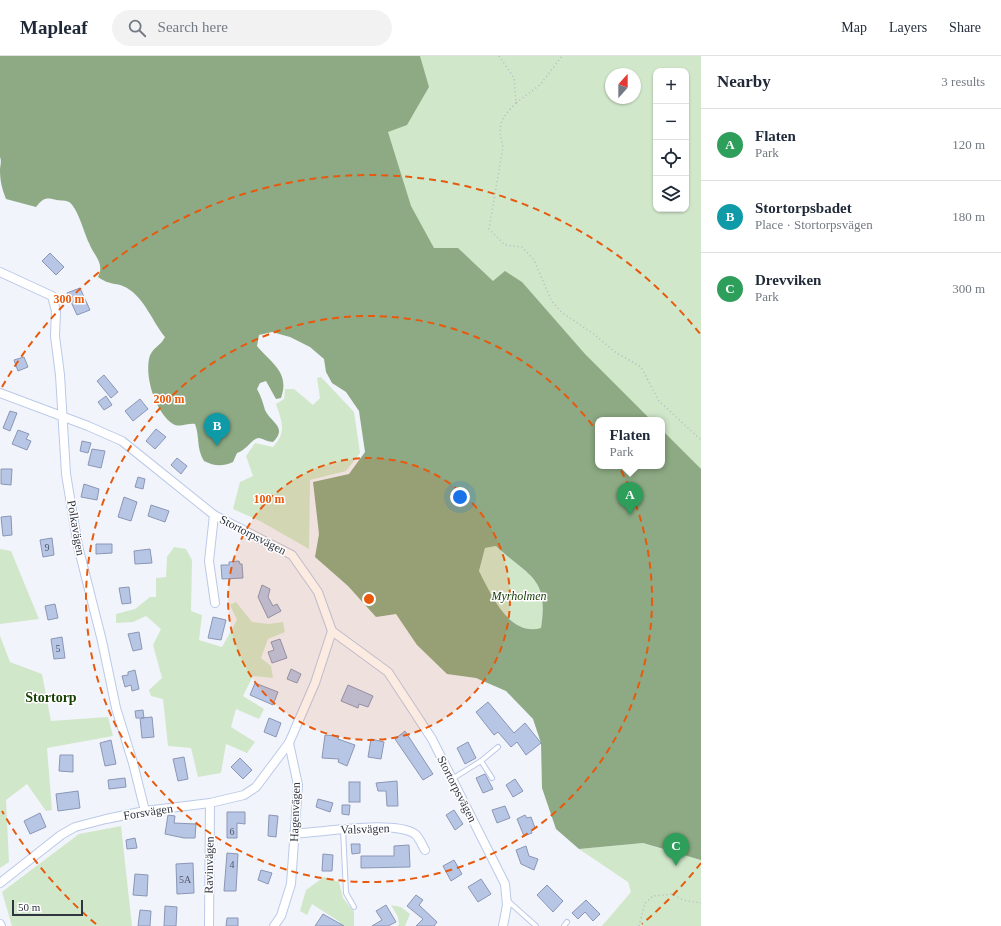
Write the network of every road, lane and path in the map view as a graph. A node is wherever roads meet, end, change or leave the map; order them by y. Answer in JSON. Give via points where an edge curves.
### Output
{"nodes":[{"id":1,"x":499,"y":56,"type":"edge"},
{"id":2,"x":562,"y":56,"type":"edge"},
{"id":3,"x":516,"y":104,"type":"junction"},
{"id":4,"x":0,"y":272,"type":"edge"},
{"id":5,"x":0,"y":393,"type":"edge"},
{"id":6,"x":62,"y":417,"type":"junction"},
{"id":7,"x":701,"y":440,"type":"edge"},
{"id":8,"x":214,"y":516,"type":"junction"},
{"id":9,"x":215,"y":604,"type":"dead end"},
{"id":10,"x":332,"y":632,"type":"junction"},
{"id":11,"x":290,"y":743,"type":"junction"},
{"id":12,"x":498,"y":746,"type":"dead end"},
{"id":13,"x":481,"y":761,"type":"junction"},
{"id":14,"x":492,"y":778,"type":"dead end"},
{"id":15,"x":452,"y":779,"type":"junction"},
{"id":16,"x":210,"y":803,"type":"junction"},
{"id":17,"x":145,"y":812,"type":"junction"},
{"id":18,"x":343,"y":829,"type":"junction"},
{"id":19,"x":294,"y":834,"type":"junction"},
{"id":20,"x":425,"y":850,"type":"dead end"},
{"id":21,"x":0,"y":883,"type":"edge"},
{"id":22,"x":506,"y":900,"type":"junction"},
{"id":23,"x":701,"y":902,"type":"edge"},
{"id":24,"x":354,"y":907,"type":"dead end"},
{"id":25,"x":567,"y":922,"type":"dead end"},
{"id":26,"x":209,"y":926,"type":"edge"},
{"id":27,"x":274,"y":926,"type":"edge"},
{"id":28,"x":503,"y":926,"type":"edge"},
{"id":29,"x":536,"y":926,"type":"edge"},
{"id":30,"x":564,"y":926,"type":"edge"},
{"id":31,"x":639,"y":926,"type":"edge"}],
"edges":[{"from":1,"to":3,"type":"path","via":[[514,78]]},
{"from":2,"to":3,"type":"path","via":[[540,85]]},
{"from":3,"to":7,"type":"path","via":[[501,119],[500,134],[503,147],[489,229],[505,244],[522,248],[534,260],[551,300],[562,312],[615,352],[641,367],[659,402]]},
{"from":4,"to":6,"type":"street","name":"Polkavägen","via":[[52,296],[56,310],[55,336]]},
{"from":5,"to":6,"type":"street","name":"Stortorpsvägen"},
{"from":6,"to":8,"type":"street","name":"Stortorpsvägen","via":[[122,441]]},
{"from":6,"to":17,"type":"street","name":"Polkavägen","via":[[66,474],[78,546],[116,708]]},
{"from":8,"to":9,"type":"street","via":[[209,561]]},
{"from":8,"to":10,"type":"street","name":"Stortorpsvägen","via":[[292,555],[318,592]]},
{"from":10,"to":11,"type":"street","via":[[315,683]]},
{"from":10,"to":15,"type":"street","name":"Stortorpsvägen","via":[[388,672],[432,739]]},
{"from":11,"to":16,"type":"street","name":"Forsvägen","via":[[256,788],[244,795]]},
{"from":11,"to":19,"type":"street","name":"Hagenvägen","via":[[298,785]]},
{"from":12,"to":13,"type":"lane"},
{"from":13,"to":14,"type":"lane"},
{"from":13,"to":15,"type":"lane"},
{"from":15,"to":22,"type":"street","name":"Stortorpsvägen","via":[[505,884]]},
{"from":16,"to":17,"type":"street","name":"Forsvägen"},
{"from":16,"to":26,"type":"street","name":"Ravinvägen"},
{"from":17,"to":21,"type":"street","name":"Forsvägen","via":[[75,828],[61,835]]},
{"from":18,"to":19,"type":"street","name":"Valsvägen"},
{"from":18,"to":20,"type":"street","name":"Valsvägen","via":[[404,828],[416,834]]},
{"from":18,"to":24,"type":"lane","via":[[346,893]]},
{"from":19,"to":27,"type":"street","name":"Hagenvägen","via":[[291,884],[281,916]]},
{"from":22,"to":28,"type":"street","name":"Stortorpsvägen"},
{"from":22,"to":29,"type":"lane"},
{"from":23,"to":31,"type":"path","via":[[683,900],[673,894],[653,896],[645,902]]},
{"from":25,"to":30,"type":"lane"}]}
